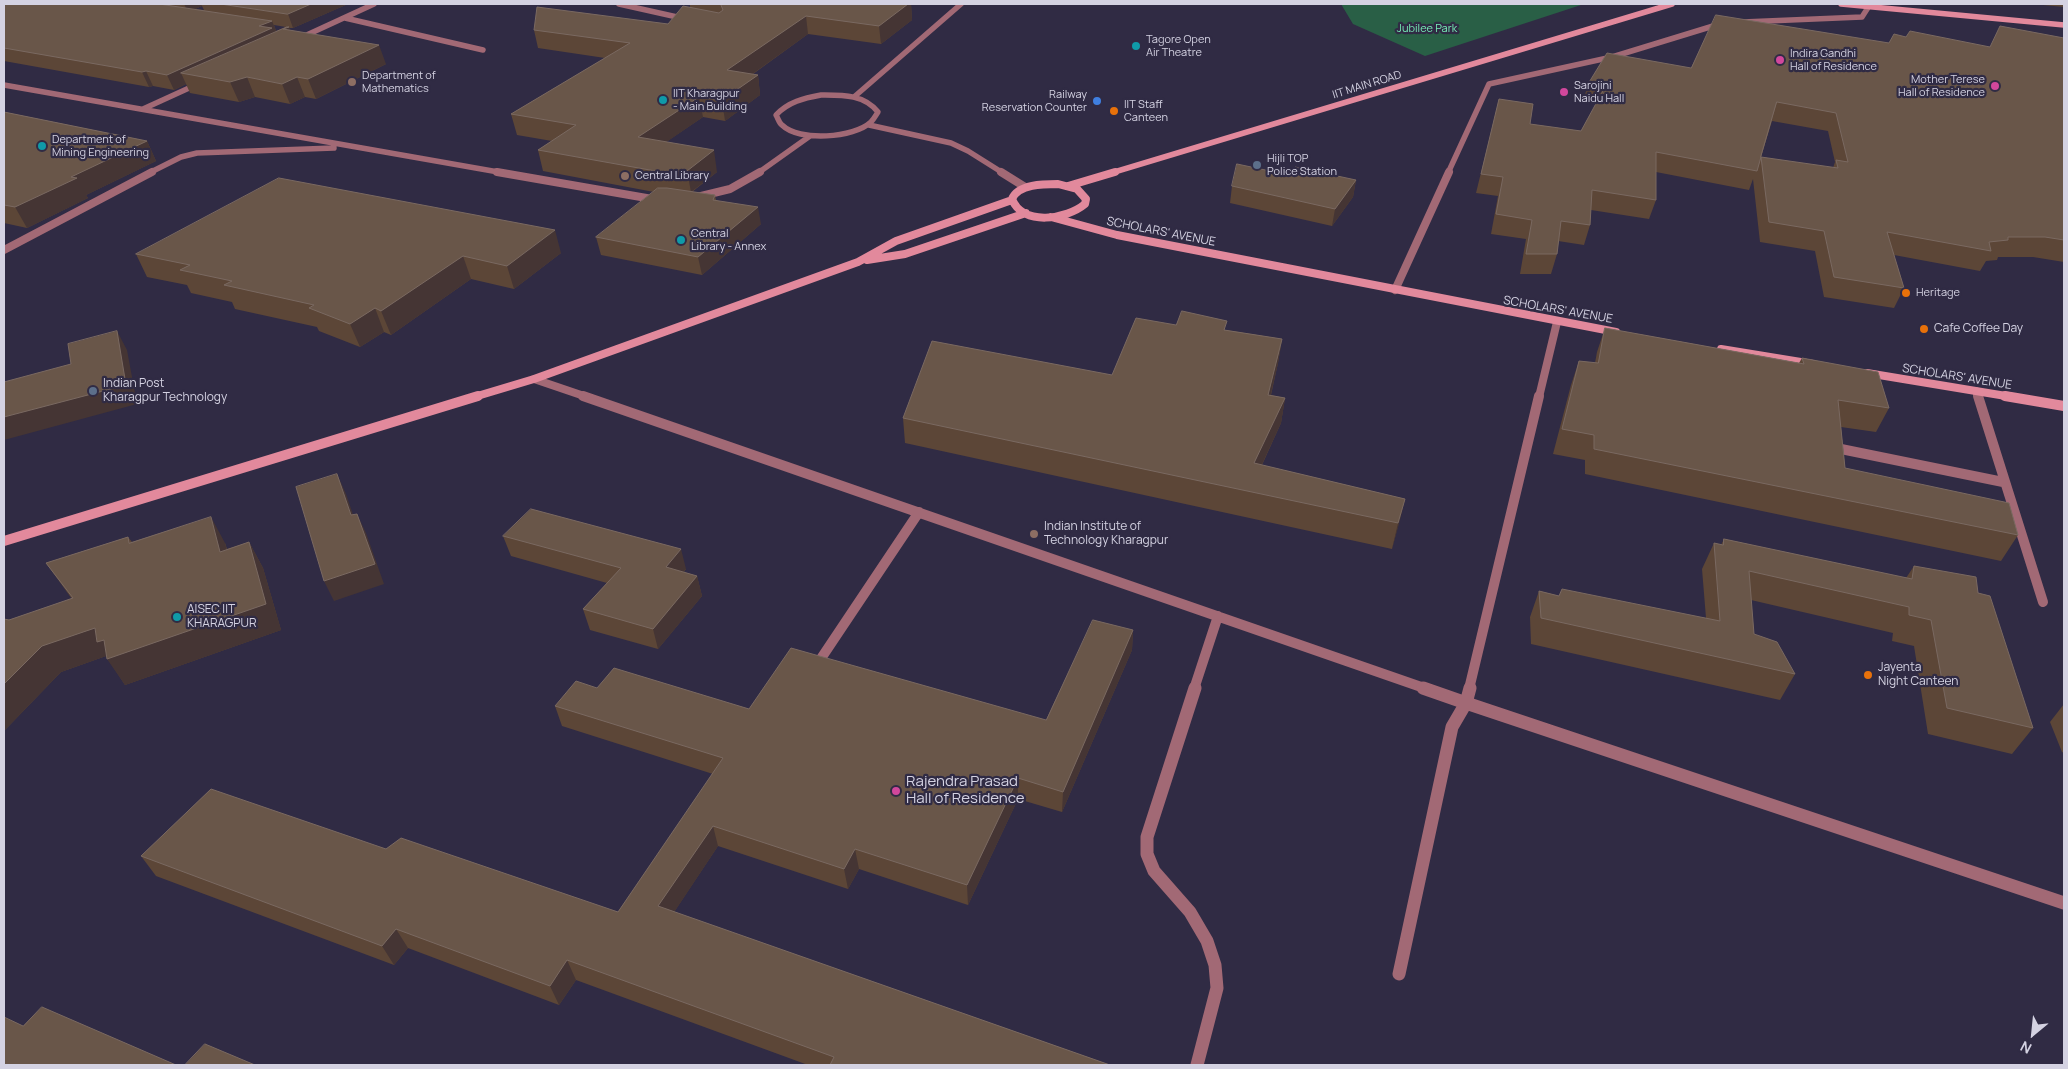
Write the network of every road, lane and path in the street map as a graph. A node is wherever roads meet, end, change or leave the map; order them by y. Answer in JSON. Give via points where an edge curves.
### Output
{"nodes":[{"id":1,"x":374,"y":4,"type":"edge"},
{"id":2,"x":618,"y":4,"type":"edge"},
{"id":3,"x":962,"y":4,"type":"edge"},
{"id":4,"x":1672,"y":4,"type":"edge"},
{"id":5,"x":1841,"y":4,"type":"edge"},
{"id":6,"x":1870,"y":6,"type":"junction"},
{"id":7,"x":346,"y":18,"type":"junction"},
{"id":8,"x":693,"y":21,"type":"edge"},
{"id":9,"x":1731,"y":22,"type":"edge"},
{"id":10,"x":1740,"y":22,"type":"edge"},
{"id":11,"x":2064,"y":25,"type":"edge"},
{"id":12,"x":297,"y":34,"type":"edge"},
{"id":13,"x":307,"y":35,"type":"junction"},
{"id":14,"x":289,"y":43,"type":"edge"},
{"id":15,"x":483,"y":50,"type":"dead end"},
{"id":16,"x":207,"y":80,"type":"edge"},
{"id":17,"x":4,"y":85,"type":"edge"},
{"id":18,"x":854,"y":97,"type":"junction"},
{"id":19,"x":143,"y":109,"type":"junction"},
{"id":20,"x":869,"y":125,"type":"junction"},
{"id":21,"x":810,"y":136,"type":"junction"},
{"id":22,"x":358,"y":148,"type":"junction"},
{"id":23,"x":1068,"y":186,"type":"junction"},
{"id":24,"x":1025,"y":187,"type":"junction"},
{"id":25,"x":690,"y":199,"type":"edge"},
{"id":26,"x":663,"y":200,"type":"edge"},
{"id":27,"x":1012,"y":200,"type":"junction"},
{"id":28,"x":1026,"y":213,"type":"junction"},
{"id":29,"x":1051,"y":217,"type":"junction"},
{"id":30,"x":4,"y":250,"type":"edge"},
{"id":31,"x":858,"y":262,"type":"junction"},
{"id":32,"x":1395,"y":290,"type":"junction"},
{"id":33,"x":1557,"y":322,"type":"junction"},
{"id":34,"x":1625,"y":333,"type":"edge"},
{"id":35,"x":1713,"y":348,"type":"edge"},
{"id":36,"x":1820,"y":365,"type":"edge"},
{"id":37,"x":1859,"y":372,"type":"edge"},
{"id":38,"x":534,"y":379,"type":"junction"},
{"id":39,"x":1976,"y":391,"type":"junction"},
{"id":40,"x":2064,"y":406,"type":"edge"},
{"id":41,"x":1841,"y":449,"type":"edge"},
{"id":42,"x":2003,"y":482,"type":"junction"},
{"id":43,"x":919,"y":512,"type":"junction"},
{"id":44,"x":4,"y":541,"type":"edge"},
{"id":45,"x":2043,"y":602,"type":"dead end"},
{"id":46,"x":1218,"y":616,"type":"junction"},
{"id":47,"x":818,"y":663,"type":"edge"},
{"id":48,"x":1466,"y":702,"type":"junction"},
{"id":49,"x":2064,"y":903,"type":"edge"},
{"id":50,"x":1399,"y":974,"type":"dead end"},
{"id":51,"x":1197,"y":1065,"type":"edge"}],
"edges":[{"from":1,"to":7,"type":"street"},
{"from":2,"to":8,"type":"street"},
{"from":3,"to":18,"type":"street"},
{"from":4,"to":23,"type":"street","name":"IIT MAIN ROAD"},
{"from":5,"to":6,"type":"street"},
{"from":6,"to":10,"type":"street","via":[[1862,17]]},
{"from":6,"to":11,"type":"street"},
{"from":7,"to":13,"type":"street"},
{"from":7,"to":15,"type":"street"},
{"from":9,"to":32,"type":"street","via":[[1612,57],[1489,84]]},
{"from":12,"to":13,"type":"street"},
{"from":13,"to":14,"type":"street"},
{"from":16,"to":19,"type":"street"},
{"from":17,"to":19,"type":"street"},
{"from":18,"to":20,"type":"street","via":[[875,106],[878,112],[876,119]]},
{"from":18,"to":21,"type":"street","via":[[805,98],[791,102],[776,115],[777,122],[784,128]]},
{"from":19,"to":22,"type":"street"},
{"from":20,"to":21,"type":"street","via":[[843,134]]},
{"from":20,"to":24,"type":"street","via":[[951,144]]},
{"from":21,"to":25,"type":"street","via":[[770,166],[730,189]]},
{"from":22,"to":26,"type":"street"},
{"from":22,"to":30,"type":"street","via":[[246,150],[189,155],[101,197]]},
{"from":23,"to":24,"type":"street","via":[[1046,184]]},
{"from":23,"to":29,"type":"street","via":[[1083,194],[1086,204],[1073,214]]},
{"from":24,"to":27,"type":"street"},
{"from":27,"to":28,"type":"street","via":[[1018,209]]},
{"from":27,"to":31,"type":"street","via":[[896,241]]},
{"from":28,"to":29,"type":"street"},
{"from":28,"to":31,"type":"street","via":[[905,254]]},
{"from":29,"to":32,"type":"street","name":"SCHOLARS' AVENUE","via":[[1095,231]]},
{"from":31,"to":38,"type":"street"},
{"from":32,"to":33,"type":"street","name":"SCHOLARS' AVENUE"},
{"from":33,"to":34,"type":"street","name":"SCHOLARS' AVENUE"},
{"from":33,"to":48,"type":"street"},
{"from":35,"to":36,"type":"street"},
{"from":37,"to":39,"type":"street","name":"SCHOLARS' AVENUE"},
{"from":38,"to":43,"type":"street"},
{"from":38,"to":44,"type":"street"},
{"from":39,"to":40,"type":"street","name":"SCHOLARS' AVENUE"},
{"from":39,"to":42,"type":"street"},
{"from":41,"to":42,"type":"street"},
{"from":42,"to":45,"type":"street"},
{"from":43,"to":46,"type":"street"},
{"from":43,"to":47,"type":"street"},
{"from":46,"to":48,"type":"street"},
{"from":46,"to":51,"type":"street","via":[[1148,837],[1147,854],[1154,871],[1190,912],[1207,941],[1215,965],[1217,988]]},
{"from":48,"to":49,"type":"street"},
{"from":48,"to":50,"type":"street","via":[[1452,727]]}]}
